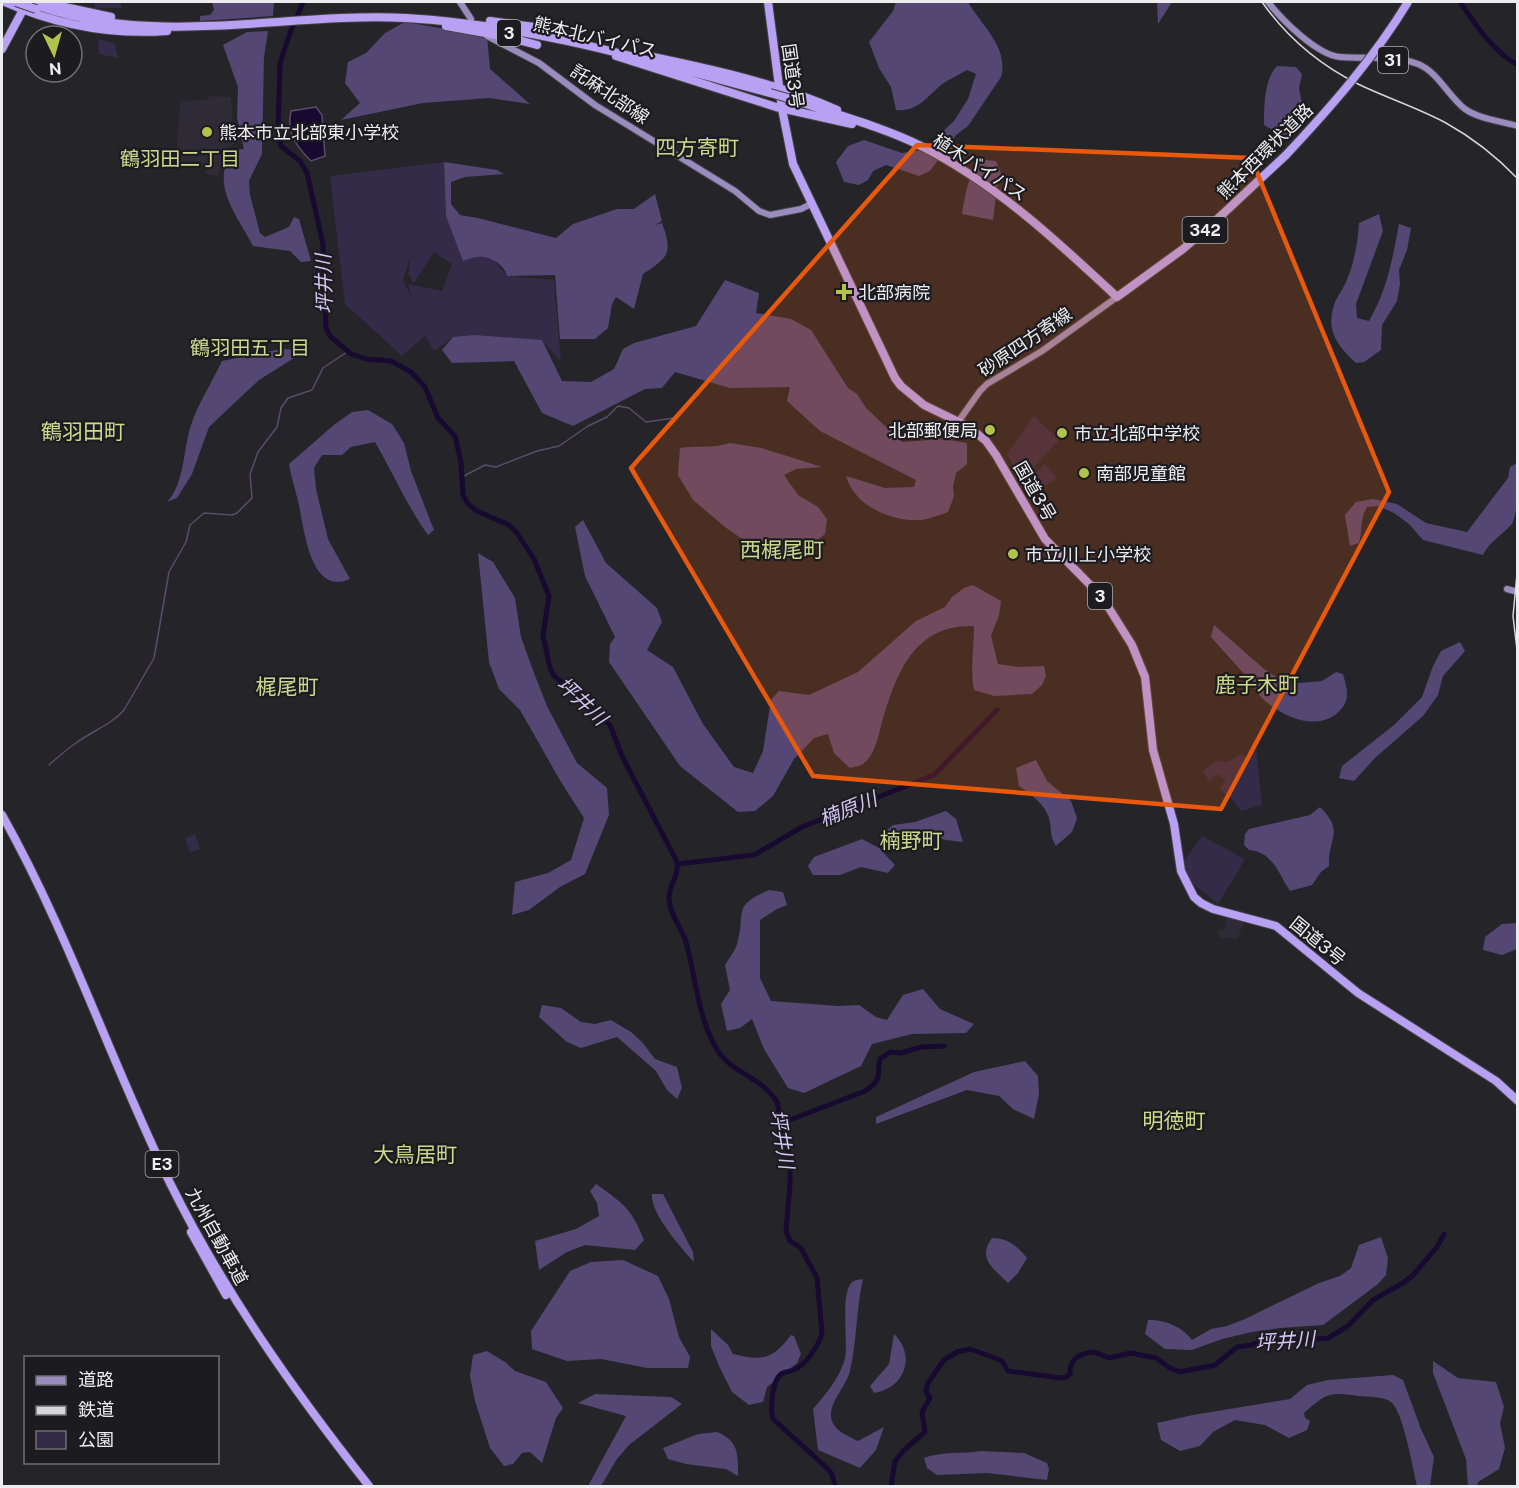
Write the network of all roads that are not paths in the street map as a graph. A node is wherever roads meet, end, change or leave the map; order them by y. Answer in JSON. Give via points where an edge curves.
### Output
{"nodes":[{"id":1,"x":4,"y":2,"type":"edge"},
{"id":2,"x":16,"y":2,"type":"edge"},
{"id":3,"x":460,"y":2,"type":"edge"},
{"id":4,"x":768,"y":2,"type":"edge"},
{"id":5,"x":1268,"y":2,"type":"edge"},
{"id":6,"x":1408,"y":2,"type":"edge"},
{"id":7,"x":26,"y":4,"type":"edge"},
{"id":8,"x":42,"y":4,"type":"edge"},
{"id":9,"x":471,"y":19,"type":"dead end"},
{"id":10,"x":405,"y":20,"type":"junction"},
{"id":11,"x":440,"y":21,"type":"junction"},
{"id":12,"x":243,"y":26,"type":"junction"},
{"id":13,"x":542,"y":28,"type":"dead end"},
{"id":14,"x":172,"y":31,"type":"junction"},
{"id":15,"x":8,"y":33,"type":"junction"},
{"id":16,"x":487,"y":36,"type":"dead end"},
{"id":17,"x":581,"y":43,"type":"junction"},
{"id":18,"x":537,"y":45,"type":"dead end"},
{"id":19,"x":2,"y":49,"type":"edge"},
{"id":20,"x":612,"y":55,"type":"junction"},
{"id":21,"x":780,"y":88,"type":"junction"},
{"id":22,"x":771,"y":96,"type":"junction"},
{"id":23,"x":782,"y":109,"type":"junction"},
{"id":24,"x":1518,"y":126,"type":"edge"},
{"id":25,"x":874,"y":127,"type":"junction"},
{"id":26,"x":892,"y":134,"type":"junction"},
{"id":27,"x":811,"y":204,"type":"junction"},
{"id":28,"x":1117,"y":297,"type":"junction"},
{"id":29,"x":958,"y":422,"type":"junction"},
{"id":30,"x":1507,"y":589,"type":"dead end"},
{"id":31,"x":1518,"y":592,"type":"edge"},
{"id":32,"x":2,"y":815,"type":"edge"},
{"id":33,"x":2,"y":824,"type":"edge"},
{"id":34,"x":1518,"y":1101,"type":"edge"},
{"id":35,"x":363,"y":1486,"type":"edge"},
{"id":36,"x":369,"y":1486,"type":"edge"}],
"edges":[{"from":1,"to":7,"type":"highway","number":"3"},
{"from":1,"to":15,"type":"highway","via":[[14,10]]},
{"from":2,"to":8,"type":"highway","name":"熊本北バイパス","number":"3","bridge":true},
{"from":3,"to":9,"type":"main road"},
{"from":4,"to":21,"type":"highway","name":"国道3号","number":"3"},
{"from":5,"to":24,"type":"main road","number":"31","via":[[1324,52],[1421,65],[1466,109]]},
{"from":6,"to":28,"type":"highway","name":"熊本西環状道路","number":"342","bridge":true,"via":[[1362,68],[1286,155],[1192,242]]},
{"from":7,"to":8,"type":"highway","name":"熊本北バイパス","number":"3","bridge":true},
{"from":7,"to":14,"type":"highway","via":[[51,19],[97,30]]},
{"from":7,"to":15,"type":"highway"},
{"from":8,"to":12,"type":"highway","name":"熊本北バイパス","number":"3","via":[[190,27]]},
{"from":8,"to":14,"type":"highway","name":"熊本北バイパス","number":"3","via":[[98,24]]},
{"from":10,"to":11,"type":"highway","name":"熊本北バイパス","number":"3"},
{"from":10,"to":12,"type":"highway","name":"熊本北バイパス","number":"3"},
{"from":10,"to":18,"type":"highway"},
{"from":10,"to":20,"type":"highway","name":"熊本北バイパス","number":"3","via":[[514,33]]},
{"from":11,"to":13,"type":"highway","via":[[477,20]]},
{"from":11,"to":17,"type":"highway","name":"熊本北バイパス","number":"3"},
{"from":12,"to":14,"type":"highway","name":"熊本北バイパス","number":"3"},
{"from":15,"to":19,"type":"highway"},
{"from":16,"to":27,"type":"main road","name":"託麻北部線","via":[[539,63],[595,105],[735,191],[759,211],[770,215]]},
{"from":17,"to":21,"type":"highway","number":"3","via":[[702,67]]},
{"from":17,"to":22,"type":"highway","name":"熊本北バイパス","number":"3"},
{"from":20,"to":22,"type":"highway","name":"熊本北バイパス","number":"3"},
{"from":20,"to":23,"type":"highway","number":"3"},
{"from":21,"to":23,"type":"highway","name":"国道3号","number":"3"},
{"from":21,"to":25,"type":"highway"},
{"from":22,"to":25,"type":"highway","name":"植木バイパス","number":"3","bridge":true},
{"from":23,"to":26,"type":"highway"},
{"from":23,"to":27,"type":"highway","name":"国道3号","number":"3","via":[[791,156]]},
{"from":25,"to":26,"type":"highway","name":"植木バイパス","number":"3"},
{"from":26,"to":28,"type":"highway","name":"植木バイパス","number":"3","via":[[989,186]]},
{"from":27,"to":29,"type":"highway","name":"国道3号","number":"3","via":[[895,378],[924,405]]},
{"from":28,"to":29,"type":"main road","name":"砂原四方寄線","number":"342","via":[[1042,351],[987,384]]},
{"from":29,"to":34,"type":"highway","name":"国道3号","number":"3","via":[[990,446],[1038,529],[1101,597],[1132,645],[1145,677],[1153,750],[1174,824],[1181,872],[1194,897],[1213,909],[1276,926],[1358,993],[1496,1081]]},
{"from":30,"to":31,"type":"main road"},
{"from":32,"to":36,"type":"highway","name":"九州自動車道","number":"E3","via":[[198,1234],[251,1326]]},
{"from":33,"to":35,"type":"highway","name":"九州自動車道","number":"E3","via":[[165,1183],[198,1246],[261,1350]]}]}
